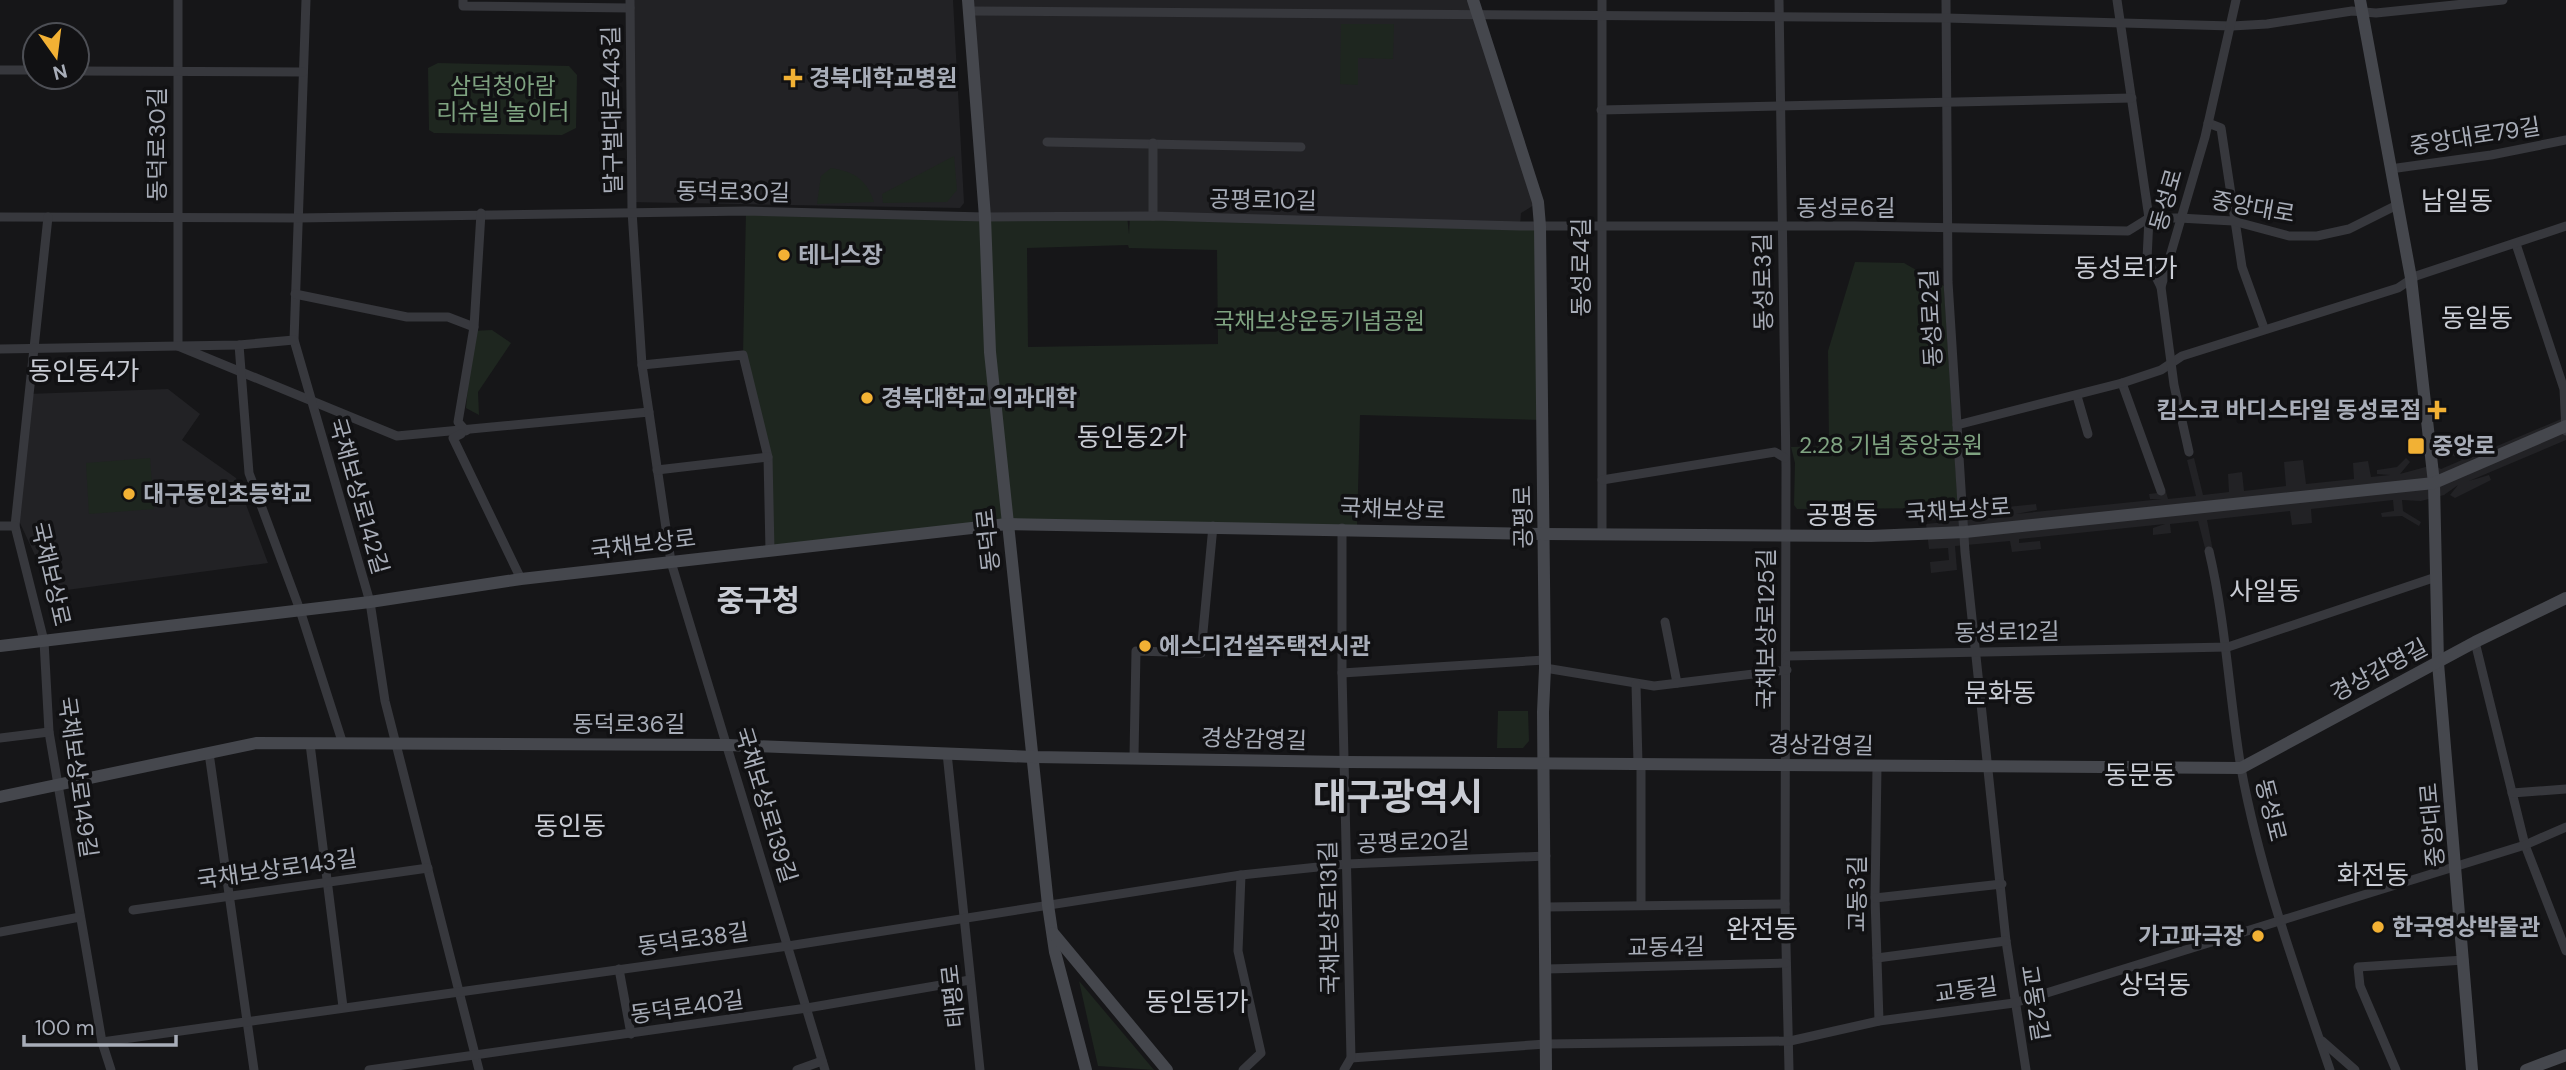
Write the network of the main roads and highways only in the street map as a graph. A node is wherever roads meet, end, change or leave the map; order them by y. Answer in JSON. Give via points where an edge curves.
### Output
{"nodes":[{"id":1,"x":1473,"y":0,"type":"edge"},
{"id":2,"x":968,"y":5,"type":"edge"},
{"id":3,"x":2362,"y":6,"type":"edge"},
{"id":4,"x":2566,"y":428,"type":"edge"},
{"id":5,"x":2434,"y":484,"type":"junction"},
{"id":6,"x":1007,"y":524,"type":"junction"},
{"id":7,"x":1544,"y":534,"type":"junction"},
{"id":8,"x":2563,"y":604,"type":"edge"},
{"id":9,"x":0,"y":646,"type":"edge"},
{"id":10,"x":2438,"y":663,"type":"junction"},
{"id":11,"x":1034,"y":757,"type":"junction"},
{"id":12,"x":1544,"y":762,"type":"junction"},
{"id":13,"x":0,"y":797,"type":"edge"},
{"id":14,"x":1052,"y":931,"type":"junction"},
{"id":15,"x":2566,"y":1055,"type":"edge"},
{"id":16,"x":1086,"y":1070,"type":"edge"},
{"id":17,"x":1167,"y":1070,"type":"edge"},
{"id":18,"x":1546,"y":1070,"type":"edge"},
{"id":19,"x":2472,"y":1070,"type":"edge"},
{"id":20,"x":2526,"y":1070,"type":"edge"}],
"edges":[{"from":1,"to":7,"type":"main road","name":"공평로","via":[[1538,202]]},
{"from":2,"to":6,"type":"main road","name":"동덕로","via":[[985,217],[990,352]]},
{"from":3,"to":5,"type":"main road","name":"중앙대로","via":[[2411,278]]},
{"from":4,"to":5,"type":"main road","name":"국채보상로"},
{"from":5,"to":7,"type":"main road","name":"국채보상로","via":[[1965,532]]},
{"from":5,"to":10,"type":"main road","name":"중앙대로"},
{"from":6,"to":7,"type":"main road","name":"국채보상로"},
{"from":6,"to":9,"type":"main road","name":"국채보상로","via":[[521,579],[370,602]]},
{"from":6,"to":11,"type":"main road","name":"동덕로"},
{"from":7,"to":12,"type":"main road","name":"공평로"},
{"from":8,"to":10,"type":"main road","name":"경상감영길"},
{"from":10,"to":12,"type":"main road","name":"경상감영길","via":[[2241,768]]},
{"from":10,"to":19,"type":"main road","name":"중앙대로"},
{"from":11,"to":12,"type":"main road","name":"경상감영길"},
{"from":11,"to":13,"type":"main road","name":"동덕로36길","via":[[728,745],[256,743]]},
{"from":11,"to":14,"type":"main road","name":"동덕로"},
{"from":12,"to":18,"type":"main road","name":"공평로"},
{"from":14,"to":16,"type":"main road","name":"동덕로"},
{"from":14,"to":17,"type":"main road"},
{"from":15,"to":20,"type":"main road"}]}
